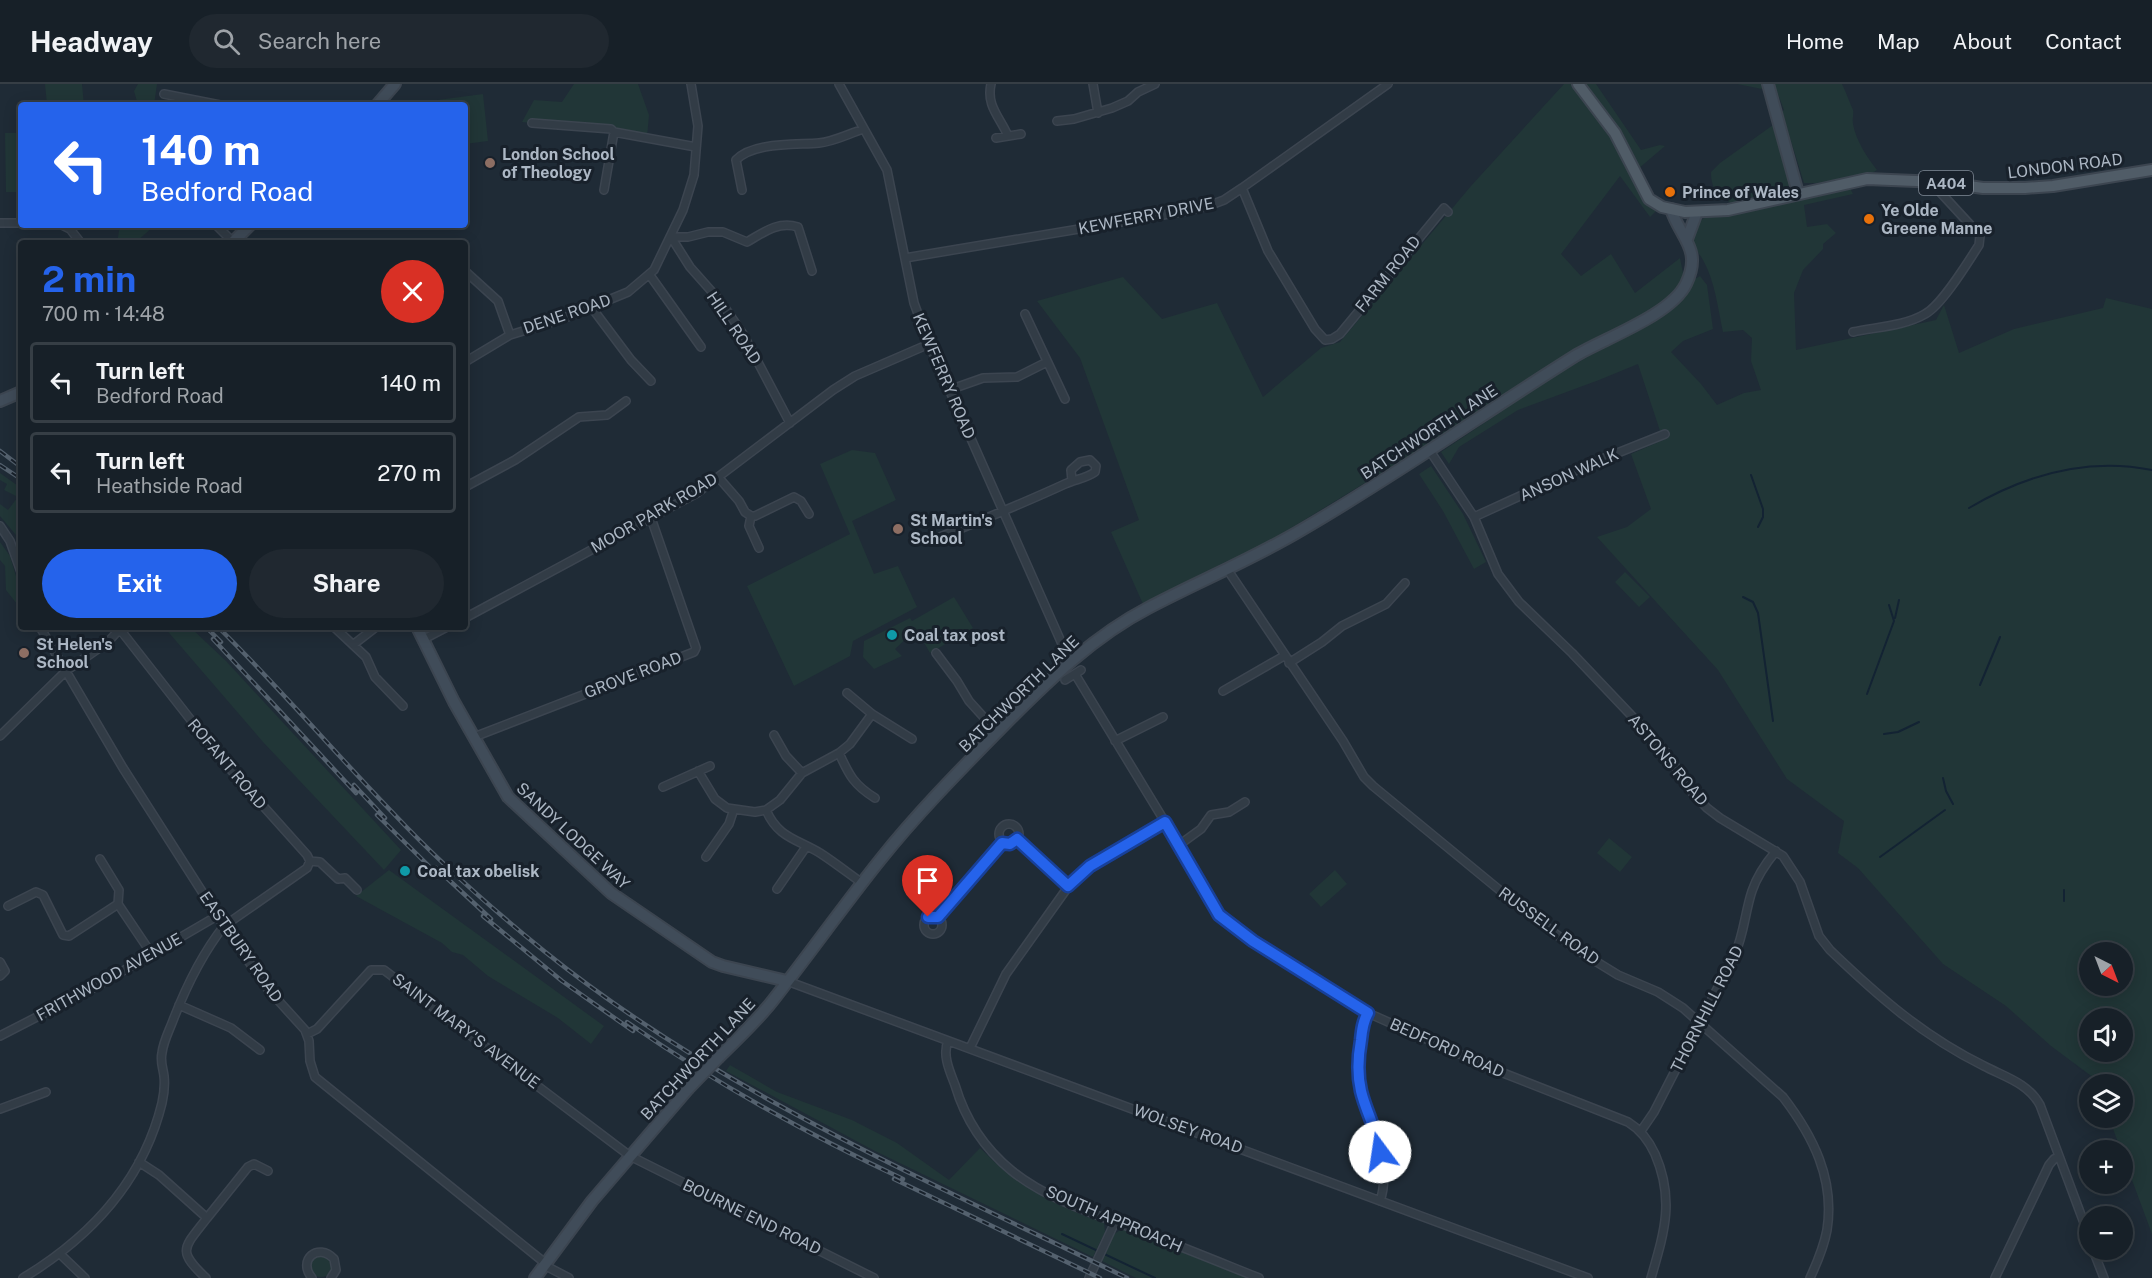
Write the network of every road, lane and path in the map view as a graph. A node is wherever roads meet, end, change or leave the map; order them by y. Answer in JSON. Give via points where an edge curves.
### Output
{"nodes":[{"id":1,"x":395,"y":84,"type":"edge"},
{"id":2,"x":691,"y":84,"type":"edge"},
{"id":3,"x":838,"y":84,"type":"edge"},
{"id":4,"x":991,"y":84,"type":"edge"},
{"id":5,"x":1093,"y":84,"type":"edge"},
{"id":6,"x":1155,"y":84,"type":"edge"},
{"id":7,"x":1388,"y":84,"type":"edge"},
{"id":8,"x":1578,"y":84,"type":"edge"},
{"id":9,"x":1768,"y":84,"type":"edge"},
{"id":10,"x":1137,"y":88,"type":"edge"},
{"id":11,"x":164,"y":94,"type":"dead end"},
{"id":12,"x":205,"y":102,"type":"edge"},
{"id":13,"x":380,"y":102,"type":"edge"},
{"id":14,"x":1098,"y":113,"type":"junction"},
{"id":15,"x":1057,"y":121,"type":"dead end"},
{"id":16,"x":532,"y":123,"type":"dead end"},
{"id":17,"x":864,"y":129,"type":"junction"},
{"id":18,"x":614,"y":132,"type":"junction"},
{"id":19,"x":1021,"y":134,"type":"dead end"},
{"id":20,"x":1008,"y":136,"type":"junction"},
{"id":21,"x":996,"y":138,"type":"dead end"},
{"id":22,"x":696,"y":147,"type":"junction"},
{"id":23,"x":2152,"y":170,"type":"edge"},
{"id":24,"x":1940,"y":182,"type":"junction"},
{"id":25,"x":1242,"y":188,"type":"junction"},
{"id":26,"x":604,"y":189,"type":"dead end"},
{"id":27,"x":742,"y":190,"type":"dead end"},
{"id":28,"x":1798,"y":193,"type":"junction"},
{"id":29,"x":1671,"y":209,"type":"junction"},
{"id":30,"x":1448,"y":212,"type":"dead end"},
{"id":31,"x":1697,"y":212,"type":"junction"},
{"id":32,"x":0,"y":223,"type":"edge"},
{"id":33,"x":18,"y":223,"type":"edge"},
{"id":34,"x":68,"y":228,"type":"edge"},
{"id":35,"x":219,"y":228,"type":"edge"},
{"id":36,"x":247,"y":228,"type":"edge"},
{"id":37,"x":671,"y":237,"type":"junction"},
{"id":38,"x":1687,"y":239,"type":"junction"},
{"id":39,"x":79,"y":240,"type":"edge"},
{"id":40,"x":231,"y":240,"type":"edge"},
{"id":41,"x":235,"y":240,"type":"edge"},
{"id":42,"x":905,"y":258,"type":"junction"},
{"id":43,"x":812,"y":271,"type":"dead end"},
{"id":44,"x":468,"y":274,"type":"edge"},
{"id":45,"x":649,"y":274,"type":"junction"},
{"id":46,"x":592,"y":308,"type":"junction"},
{"id":47,"x":1025,"y":314,"type":"dead end"},
{"id":48,"x":1853,"y":332,"type":"dead end"},
{"id":49,"x":510,"y":335,"type":"junction"},
{"id":50,"x":929,"y":344,"type":"junction"},
{"id":51,"x":701,"y":347,"type":"dead end"},
{"id":52,"x":468,"y":360,"type":"edge"},
{"id":53,"x":1047,"y":362,"type":"junction"},
{"id":54,"x":651,"y":381,"type":"dead end"},
{"id":55,"x":950,"y":390,"type":"junction"},
{"id":56,"x":18,"y":393,"type":"edge"},
{"id":57,"x":1065,"y":399,"type":"dead end"},
{"id":58,"x":0,"y":401,"type":"edge"},
{"id":59,"x":626,"y":401,"type":"dead end"},
{"id":60,"x":790,"y":423,"type":"junction"},
{"id":61,"x":1665,"y":434,"type":"dead end"},
{"id":62,"x":1430,"y":451,"type":"junction"},
{"id":63,"x":719,"y":478,"type":"junction"},
{"id":64,"x":1072,"y":481,"type":"dead end"},
{"id":65,"x":468,"y":485,"type":"edge"},
{"id":66,"x":1004,"y":512,"type":"junction"},
{"id":67,"x":809,"y":514,"type":"dead end"},
{"id":68,"x":751,"y":516,"type":"junction"},
{"id":69,"x":1474,"y":517,"type":"junction"},
{"id":70,"x":651,"y":518,"type":"junction"},
{"id":71,"x":0,"y":526,"type":"edge"},
{"id":72,"x":939,"y":537,"type":"dead end"},
{"id":73,"x":759,"y":548,"type":"dead end"},
{"id":74,"x":18,"y":564,"type":"edge"},
{"id":75,"x":1227,"y":569,"type":"junction"},
{"id":76,"x":1405,"y":583,"type":"dead end"},
{"id":77,"x":468,"y":616,"type":"edge"},
{"id":78,"x":42,"y":630,"type":"edge"},
{"id":79,"x":115,"y":630,"type":"edge"},
{"id":80,"x":338,"y":630,"type":"edge"},
{"id":81,"x":372,"y":630,"type":"edge"},
{"id":82,"x":419,"y":630,"type":"edge"},
{"id":83,"x":441,"y":630,"type":"edge"},
{"id":84,"x":424,"y":639,"type":"junction"},
{"id":85,"x":354,"y":644,"type":"junction"},
{"id":86,"x":936,"y":653,"type":"dead end"},
{"id":87,"x":1284,"y":656,"type":"junction"},
{"id":88,"x":1070,"y":662,"type":"junction"},
{"id":89,"x":1289,"y":663,"type":"junction"},
{"id":90,"x":66,"y":671,"type":"junction"},
{"id":91,"x":1065,"y":680,"type":"dead end"},
{"id":92,"x":1223,"y":691,"type":"dead end"},
{"id":93,"x":847,"y":693,"type":"dead end"},
{"id":94,"x":403,"y":706,"type":"dead end"},
{"id":95,"x":872,"y":714,"type":"junction"},
{"id":96,"x":1163,"y":717,"type":"dead end"},
{"id":97,"x":997,"y":732,"type":"junction"},
{"id":98,"x":774,"y":735,"type":"dead end"},
{"id":99,"x":0,"y":736,"type":"edge"},
{"id":100,"x":474,"y":737,"type":"junction"},
{"id":101,"x":912,"y":739,"type":"dead end"},
{"id":102,"x":1115,"y":741,"type":"junction"},
{"id":103,"x":838,"y":753,"type":"junction"},
{"id":104,"x":710,"y":766,"type":"dead end"},
{"id":105,"x":698,"y":771,"type":"junction"},
{"id":106,"x":802,"y":773,"type":"junction"},
{"id":107,"x":663,"y":787,"type":"dead end"},
{"id":108,"x":875,"y":798,"type":"dead end"},
{"id":109,"x":1245,"y":802,"type":"dead end"},
{"id":110,"x":734,"y":809,"type":"junction"},
{"id":111,"x":766,"y":810,"type":"junction"},
{"id":112,"x":1165,"y":822,"type":"junction"},
{"id":113,"x":1017,"y":839,"type":"junction"},
{"id":114,"x":1002,"y":843,"type":"junction"},
{"id":115,"x":1179,"y":845,"type":"junction"},
{"id":116,"x":806,"y":847,"type":"junction"},
{"id":117,"x":1776,"y":851,"type":"junction"},
{"id":118,"x":706,"y":857,"type":"dead end"},
{"id":119,"x":100,"y":859,"type":"dead end"},
{"id":120,"x":310,"y":861,"type":"junction"},
{"id":121,"x":862,"y":883,"type":"junction"},
{"id":122,"x":1068,"y":886,"type":"junction"},
{"id":123,"x":777,"y":889,"type":"dead end"},
{"id":124,"x":357,"y":890,"type":"dead end"},
{"id":125,"x":118,"y":904,"type":"junction"},
{"id":126,"x":8,"y":906,"type":"dead end"},
{"id":127,"x":217,"y":916,"type":"junction"},
{"id":128,"x":938,"y":917,"type":"dead end"},
{"id":129,"x":224,"y":926,"type":"junction"},
{"id":130,"x":151,"y":953,"type":"junction"},
{"id":131,"x":0,"y":962,"type":"edge"},
{"id":132,"x":0,"y":976,"type":"edge"},
{"id":133,"x":787,"y":981,"type":"junction"},
{"id":134,"x":179,"y":1005,"type":"junction"},
{"id":135,"x":1368,"y":1013,"type":"junction"},
{"id":136,"x":1700,"y":1023,"type":"junction"},
{"id":137,"x":307,"y":1034,"type":"junction"},
{"id":138,"x":0,"y":1036,"type":"edge"},
{"id":139,"x":948,"y":1041,"type":"junction"},
{"id":140,"x":970,"y":1048,"type":"junction"},
{"id":141,"x":260,"y":1050,"type":"dead end"},
{"id":142,"x":46,"y":1092,"type":"dead end"},
{"id":143,"x":0,"y":1109,"type":"edge"},
{"id":144,"x":1641,"y":1131,"type":"junction"},
{"id":145,"x":630,"y":1156,"type":"junction"},
{"id":146,"x":2059,"y":1157,"type":"junction"},
{"id":147,"x":138,"y":1162,"type":"junction"},
{"id":148,"x":268,"y":1171,"type":"dead end"},
{"id":149,"x":1380,"y":1201,"type":"junction"},
{"id":150,"x":2079,"y":1210,"type":"edge"},
{"id":151,"x":207,"y":1218,"type":"junction"},
{"id":152,"x":1115,"y":1222,"type":"junction"},
{"id":153,"x":60,"y":1254,"type":"junction"},
{"id":154,"x":2097,"y":1260,"type":"edge"},
{"id":155,"x":545,"y":1264,"type":"junction"},
{"id":156,"x":334,"y":1277,"type":"edge"},
{"id":157,"x":23,"y":1278,"type":"edge"},
{"id":158,"x":85,"y":1278,"type":"edge"},
{"id":159,"x":206,"y":1278,"type":"edge"},
{"id":160,"x":312,"y":1278,"type":"edge"},
{"id":161,"x":536,"y":1278,"type":"edge"},
{"id":162,"x":569,"y":1278,"type":"edge"},
{"id":163,"x":874,"y":1278,"type":"edge"},
{"id":164,"x":1089,"y":1278,"type":"edge"},
{"id":165,"x":1259,"y":1278,"type":"edge"},
{"id":166,"x":1588,"y":1278,"type":"edge"},
{"id":167,"x":1651,"y":1278,"type":"edge"},
{"id":168,"x":1810,"y":1278,"type":"edge"},
{"id":169,"x":1995,"y":1278,"type":"edge"},
{"id":170,"x":2104,"y":1278,"type":"edge"}],
"edges":[{"from":1,"to":13,"type":"street"},
{"from":2,"to":22,"type":"street","name":"DENE ROAD","via":[[698,126]]},
{"from":3,"to":17,"type":"street","name":"KEWFERRY ROAD"},
{"from":4,"to":20,"type":"street","via":[[993,112]]},
{"from":5,"to":14,"type":"street"},
{"from":6,"to":10,"type":"street"},
{"from":7,"to":25,"type":"street","name":"KEWFERRY DRIVE"},
{"from":8,"to":29,"type":"main road","number":"A404","via":[[1616,134],[1649,199],[1657,206]]},
{"from":9,"to":28,"type":"street"},
{"from":10,"to":14,"type":"street","via":[[1128,101]]},
{"from":11,"to":12,"type":"street"},
{"from":14,"to":15,"type":"street"},
{"from":16,"to":18,"type":"street"},
{"from":17,"to":27,"type":"street","via":[[821,143],[752,150],[740,156],[736,160]]},
{"from":17,"to":42,"type":"street","name":"KEWFERRY ROAD","via":[[890,179]]},
{"from":18,"to":22,"type":"street"},
{"from":18,"to":26,"type":"street"},
{"from":19,"to":20,"type":"street"},
{"from":20,"to":21,"type":"street"},
{"from":22,"to":37,"type":"street","name":"DENE ROAD","via":[[694,175]]},
{"from":23,"to":24,"type":"main road","name":"LONDON ROAD","number":"A404","via":[[2025,188]]},
{"from":24,"to":28,"type":"main road","name":"LONDON ROAD","number":"A404","via":[[1867,179]]},
{"from":24,"to":48,"type":"street","via":[[1940,192],[1975,230],[1981,240],[1979,245],[1928,313]]},
{"from":25,"to":30,"type":"street","name":"FARM ROAD","via":[[1268,251],[1325,339],[1340,334],[1424,230],[1444,208]]},
{"from":25,"to":42,"type":"street","name":"KEWFERRY DRIVE","via":[[1224,200],[1181,212]]},
{"from":28,"to":31,"type":"main road","name":"LONDON ROAD","number":"A404","via":[[1728,210]]},
{"from":29,"to":31,"type":"main road","number":"A404"},
{"from":29,"to":38,"type":"street","name":"BATCHWORTH LANE"},
{"from":31,"to":38,"type":"street","name":"BATCHWORTH LANE"},
{"from":32,"to":33,"type":"street"},
{"from":34,"to":39,"type":"street"},
{"from":35,"to":40,"type":"street"},
{"from":36,"to":41,"type":"street"},
{"from":37,"to":43,"type":"street","via":[[723,232],[747,242],[780,224],[798,227]]},
{"from":37,"to":45,"type":"street","name":"DENE ROAD"},
{"from":37,"to":60,"type":"street","name":"HILL ROAD","via":[[743,334]]},
{"from":38,"to":62,"type":"street","name":"BATCHWORTH LANE","via":[[1690,271],[1686,284],[1673,300],[1655,314],[1578,354]]},
{"from":42,"to":50,"type":"street","name":"KEWFERRY ROAD","via":[[914,303]]},
{"from":44,"to":49,"type":"street","via":[[498,301]]},
{"from":45,"to":46,"type":"street","name":"DENE ROAD","via":[[628,292]]},
{"from":45,"to":51,"type":"street"},
{"from":46,"to":49,"type":"street","name":"DENE ROAD"},
{"from":46,"to":54,"type":"street"},
{"from":47,"to":53,"type":"street"},
{"from":49,"to":52,"type":"street","name":"DENE ROAD"},
{"from":50,"to":55,"type":"street","name":"KEWFERRY ROAD"},
{"from":50,"to":60,"type":"street","name":"MOOR PARK ROAD","via":[[855,376]]},
{"from":53,"to":55,"type":"street","via":[[1017,377],[983,378]]},
{"from":53,"to":57,"type":"street"},
{"from":55,"to":66,"type":"street","name":"KEWFERRY ROAD"},
{"from":56,"to":58,"type":"street"},
{"from":59,"to":65,"type":"street","via":[[607,415],[579,417],[515,460]]},
{"from":60,"to":63,"type":"street","name":"MOOR PARK ROAD"},
{"from":61,"to":69,"type":"street","name":"ANSON WALK"},
{"from":62,"to":69,"type":"street","name":"ASTONS ROAD"},
{"from":62,"to":75,"type":"street","name":"BATCHWORTH LANE","via":[[1304,529]]},
{"from":63,"to":68,"type":"street"},
{"from":63,"to":70,"type":"street","name":"MOOR PARK ROAD"},
{"from":64,"to":66,"type":"street"},
{"from":66,"to":72,"type":"street"},
{"from":66,"to":88,"type":"street","name":"KEWFERRY ROAD"},
{"from":67,"to":68,"type":"street","via":[[794,497]]},
{"from":68,"to":73,"type":"street","via":[[749,526]]},
{"from":69,"to":117,"type":"street","name":"ASTONS ROAD","via":[[1498,574],[1519,602],[1658,744],[1707,808]]},
{"from":70,"to":77,"type":"street","name":"MOOR PARK ROAD"},
{"from":70,"to":100,"type":"street","name":"GROVE ROAD","via":[[695,650]]},
{"from":71,"to":74,"type":"street"},
{"from":75,"to":87,"type":"street","name":"RUSSELL ROAD"},
{"from":75,"to":88,"type":"street","name":"BATCHWORTH LANE","via":[[1122,624]]},
{"from":76,"to":89,"type":"street","via":[[1386,604],[1342,626]]},
{"from":78,"to":90,"type":"street","name":"EASTBURY ROAD"},
{"from":79,"to":90,"type":"street","name":"ROFANT ROAD","via":[[108,642]]},
{"from":79,"to":120,"type":"street","name":"ROFANT ROAD","via":[[124,633],[223,761]]},
{"from":80,"to":85,"type":"street"},
{"from":81,"to":85,"type":"street"},
{"from":82,"to":84,"type":"street","name":"SANDY LODGE WAY"},
{"from":83,"to":84,"type":"street"},
{"from":84,"to":100,"type":"street","name":"SANDY LODGE WAY"},
{"from":85,"to":94,"type":"street","via":[[375,676]]},
{"from":86,"to":97,"type":"street","via":[[969,701]]},
{"from":87,"to":89,"type":"street","name":"RUSSELL ROAD"},
{"from":87,"to":92,"type":"street"},
{"from":88,"to":97,"type":"street","name":"BATCHWORTH LANE"},
{"from":89,"to":136,"type":"street","name":"RUSSELL ROAD","via":[[1372,786],[1574,948],[1618,975],[1658,992]]},
{"from":90,"to":99,"type":"street","name":"ROFANT ROAD"},
{"from":90,"to":127,"type":"street","name":"EASTBURY ROAD"},
{"from":91,"to":102,"type":"street","name":"BEDFORD ROAD","via":[[1078,672]]},
{"from":93,"to":95,"type":"street"},
{"from":95,"to":101,"type":"street"},
{"from":95,"to":103,"type":"street","via":[[850,744]]},
{"from":96,"to":102,"type":"street"},
{"from":97,"to":121,"type":"street","name":"BATCHWORTH LANE"},
{"from":98,"to":106,"type":"street"},
{"from":100,"to":133,"type":"street","name":"SANDY LODGE WAY","via":[[508,797],[617,898],[712,962]]},
{"from":102,"to":112,"type":"street","name":"BEDFORD ROAD"},
{"from":103,"to":106,"type":"street"},
{"from":103,"to":108,"type":"street","via":[[851,779]]},
{"from":104,"to":105,"type":"street"},
{"from":105,"to":107,"type":"street"},
{"from":105,"to":110,"type":"street","via":[[715,799]]},
{"from":106,"to":111,"type":"street","via":[[780,800]]},
{"from":109,"to":115,"type":"street","via":[[1229,812],[1211,814],[1201,829]]},
{"from":110,"to":111,"type":"street"},
{"from":110,"to":118,"type":"street","via":[[729,824]]},
{"from":111,"to":116,"type":"street","via":[[780,831]]},
{"from":112,"to":115,"type":"street","name":"BEDFORD ROAD"},
{"from":112,"to":122,"type":"street","via":[[1090,866]]},
{"from":113,"to":114,"type":"street","via":[[1010,844]]},
{"from":113,"to":114,"type":"street","via":[[1018,828],[1009,823],[1001,829]]},
{"from":113,"to":122,"type":"street"},
{"from":114,"to":128,"type":"street"},
{"from":115,"to":135,"type":"street","name":"BEDFORD ROAD","via":[[1219,915],[1253,941]]},
{"from":116,"to":121,"type":"street"},
{"from":116,"to":123,"type":"street"},
{"from":117,"to":136,"type":"street","name":"THORNHILL ROAD","via":[[1758,875],[1743,937]]},
{"from":117,"to":146,"type":"street","name":"ASTONS ROAD","via":[[1800,882],[1819,936],[1843,963],[1927,1033],[2028,1089],[2040,1105]]},
{"from":119,"to":125,"type":"street","via":[[119,890]]},
{"from":120,"to":124,"type":"street","via":[[320,862]]},
{"from":120,"to":129,"type":"street","via":[[307,868]]},
{"from":121,"to":133,"type":"street","name":"BATCHWORTH LANE"},
{"from":122,"to":140,"type":"street","via":[[1006,974]]},
{"from":125,"to":126,"type":"street","via":[[69,936],[63,935],[43,895],[36,892]]},
{"from":125,"to":130,"type":"street"},
{"from":127,"to":129,"type":"street","name":"EASTBURY ROAD"},
{"from":127,"to":130,"type":"street","name":"FRITHWOOD AVENUE"},
{"from":129,"to":134,"type":"street","via":[[200,961]]},
{"from":129,"to":137,"type":"street","name":"EASTBURY ROAD","via":[[267,988]]},
{"from":130,"to":138,"type":"street","name":"FRITHWOOD AVENUE"},
{"from":131,"to":132,"type":"street","via":[[5,971]]},
{"from":133,"to":139,"type":"street","name":"WOLSEY ROAD"},
{"from":133,"to":145,"type":"street","name":"BATCHWORTH LANE","bridge":true},
{"from":134,"to":141,"type":"street","via":[[231,1028]]},
{"from":134,"to":147,"type":"street","via":[[162,1052],[163,1101]]},
{"from":135,"to":144,"type":"street","name":"BEDFORD ROAD","via":[[1493,1070],[1628,1122]]},
{"from":135,"to":149,"type":"street","via":[[1360,1043],[1359,1079],[1378,1137],[1383,1172]]},
{"from":136,"to":144,"type":"street","name":"THORNHILL ROAD"},
{"from":136,"to":168,"type":"street","name":"RUSSELL ROAD","via":[[1783,1097],[1816,1148],[1827,1184],[1827,1230]]},
{"from":137,"to":145,"type":"street","name":"SAINT MARY'S AVENUE","via":[[317,1029],[371,970],[384,970]]},
{"from":137,"to":155,"type":"street","via":[[311,1069],[319,1082]]},
{"from":139,"to":140,"type":"street","name":"WOLSEY ROAD"},
{"from":139,"to":152,"type":"street","name":"SOUTH APPROACH","via":[[945,1049],[956,1091],[987,1148],[1013,1172],[1036,1186]]},
{"from":140,"to":149,"type":"street","name":"WOLSEY ROAD"},
{"from":142,"to":143,"type":"street"},
{"from":144,"to":167,"type":"street","via":[[1658,1161],[1668,1206]]},
{"from":145,"to":155,"type":"street","name":"BATCHWORTH LANE"},
{"from":145,"to":163,"type":"street","name":"BOURNE END ROAD"},
{"from":146,"to":150,"type":"street"},
{"from":146,"to":169,"type":"street","via":[[2049,1165]]},
{"from":147,"to":151,"type":"street","via":[[159,1175]]},
{"from":147,"to":153,"type":"street","via":[[133,1175],[98,1220]]},
{"from":148,"to":151,"type":"street","via":[[254,1164],[248,1167]]},
{"from":149,"to":166,"type":"street","name":"WOLSEY ROAD"},
{"from":151,"to":159,"type":"street","via":[[186,1250],[189,1261]]},
{"from":152,"to":164,"type":"street"},
{"from":152,"to":165,"type":"street","name":"SOUTH APPROACH"},
{"from":153,"to":157,"type":"street"},
{"from":153,"to":158,"type":"street"},
{"from":154,"to":170,"type":"street"},
{"from":155,"to":161,"type":"street","name":"BATCHWORTH LANE"},
{"from":155,"to":162,"type":"street"},
{"from":156,"to":160,"type":"street","via":[[334,1259],[319,1252],[306,1263]]}]}
